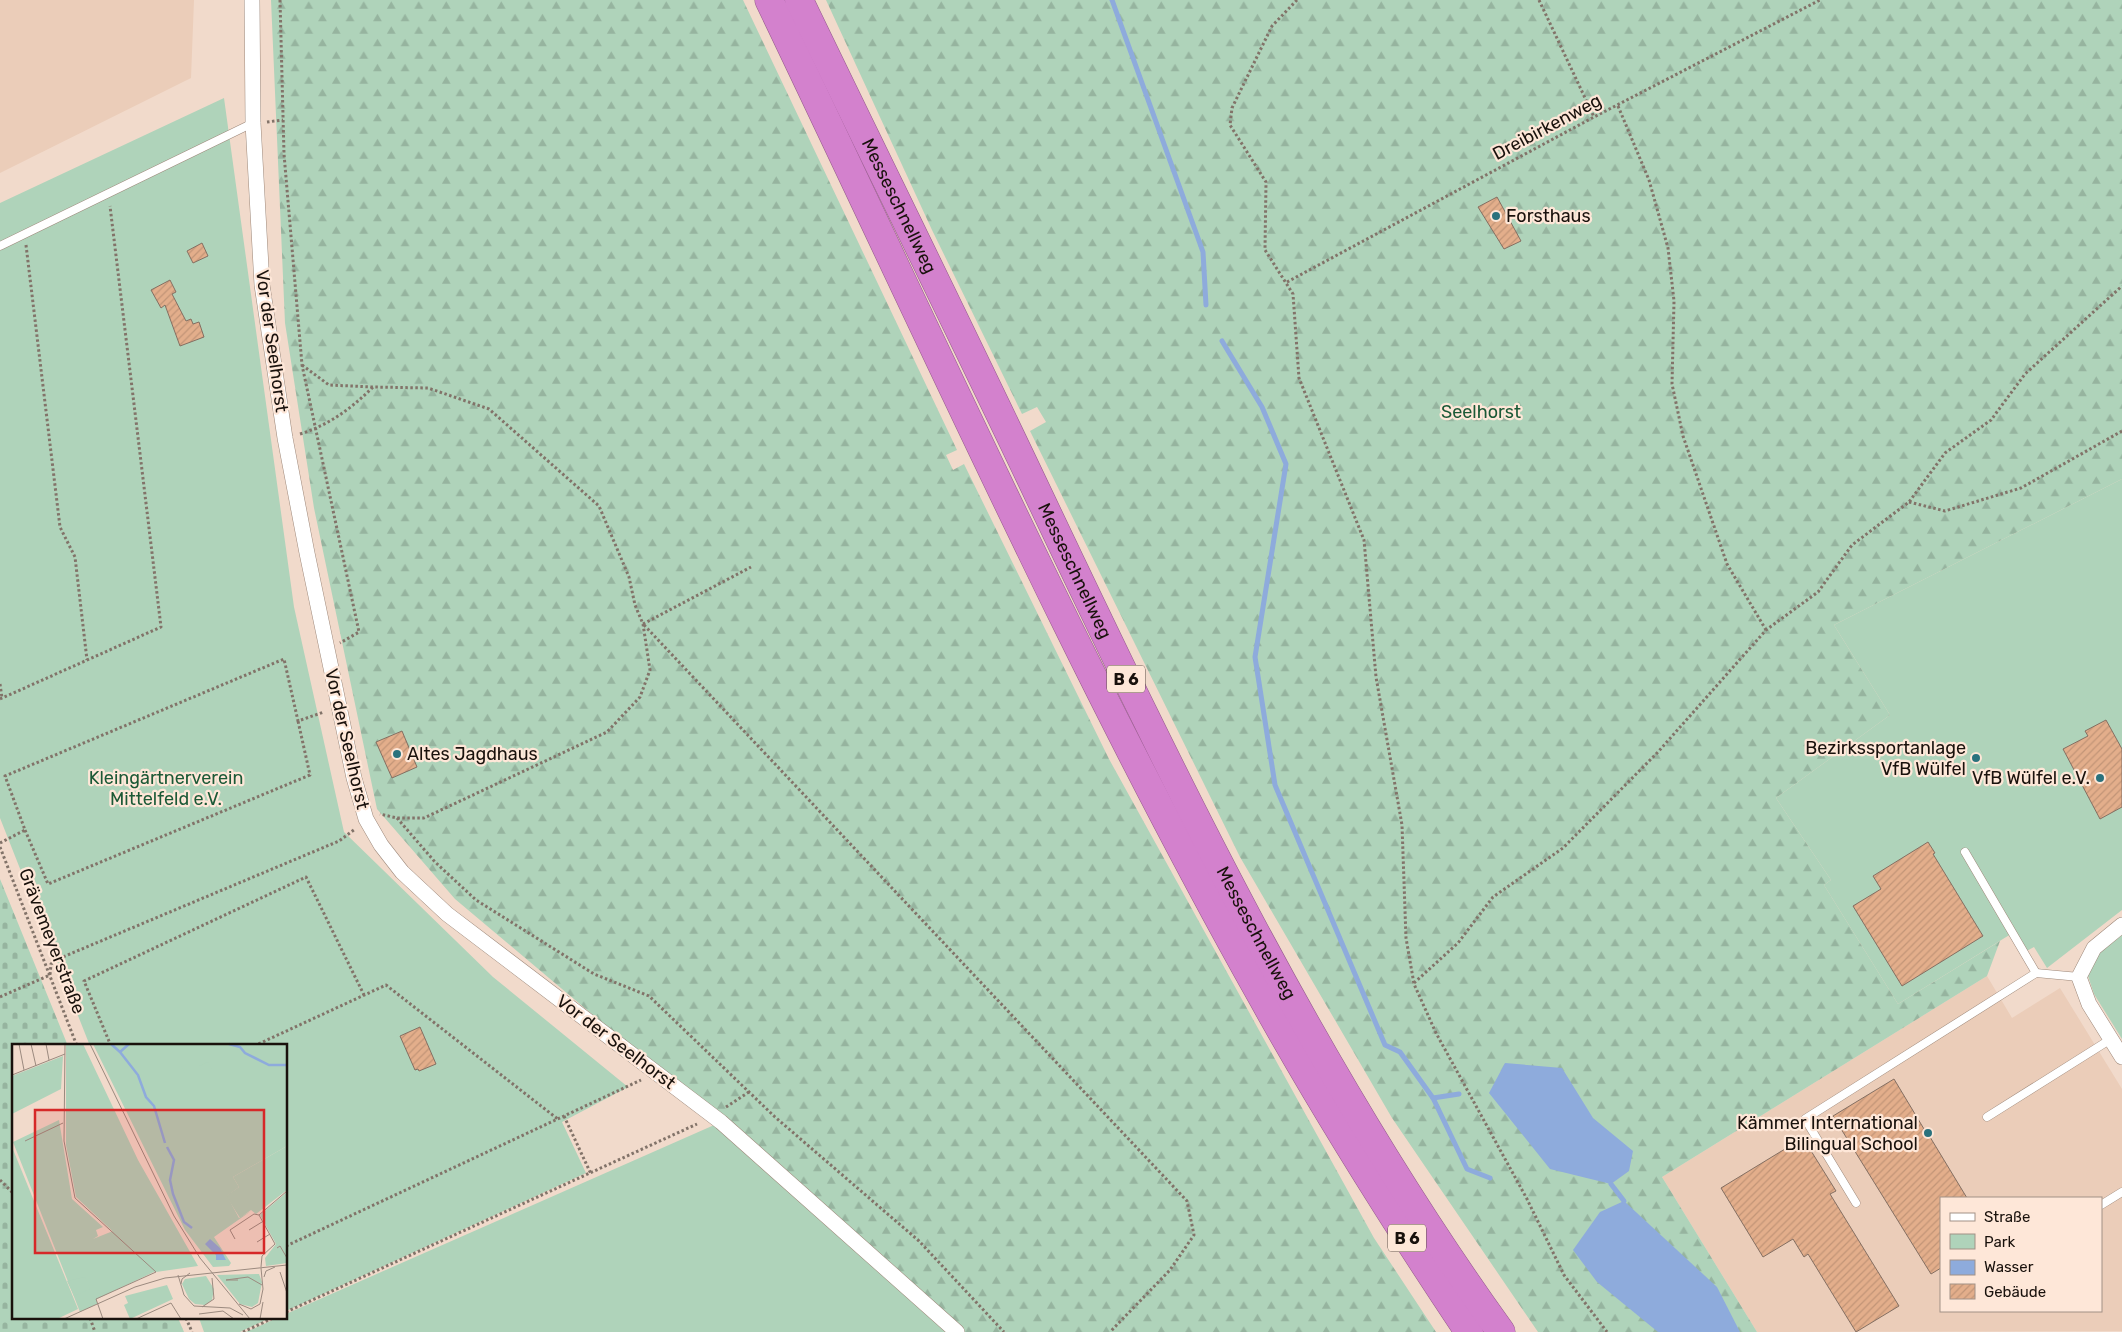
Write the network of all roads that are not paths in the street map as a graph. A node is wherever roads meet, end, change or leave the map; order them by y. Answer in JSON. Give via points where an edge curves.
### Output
{"nodes":[{"id":1,"x":252,"y":0,"type":"edge"},
{"id":2,"x":769,"y":0,"type":"edge"},
{"id":3,"x":799,"y":0,"type":"edge"},
{"id":4,"x":254,"y":123,"type":"junction"},
{"id":5,"x":0,"y":246,"type":"edge"},
{"id":6,"x":1965,"y":852,"type":"dead end"},
{"id":7,"x":2122,"y":925,"type":"edge"},
{"id":8,"x":2036,"y":972,"type":"junction"},
{"id":9,"x":2079,"y":976,"type":"junction"},
{"id":10,"x":2111,"y":1039,"type":"junction"},
{"id":11,"x":2122,"y":1057,"type":"edge"},
{"id":12,"x":1986,"y":1117,"type":"dead end"},
{"id":13,"x":2122,"y":1192,"type":"edge"},
{"id":14,"x":1856,"y":1203,"type":"dead end"},
{"id":15,"x":2102,"y":1204,"type":"edge"},
{"id":16,"x":956,"y":1332,"type":"edge"},
{"id":17,"x":1468,"y":1332,"type":"edge"},
{"id":18,"x":1501,"y":1332,"type":"edge"}],
"edges":[{"from":1,"to":4,"type":"street","name":"Vor der Seelhorst"},
{"from":2,"to":17,"type":"highway","name":"Messeschnellweg","number":"B 6","via":[[994,474],[1186,856],[1262,998],[1337,1126]]},
{"from":3,"to":18,"type":"highway","name":"Messeschnellweg","number":"B 6","via":[[1129,686],[1285,987],[1371,1134]]},
{"from":4,"to":5,"type":"lane"},
{"from":4,"to":16,"type":"street","name":"Vor der Seelhorst","via":[[262,285],[285,438],[354,778],[366,819],[381,845],[402,872],[446,914],[713,1116]]},
{"from":6,"to":8,"type":"lane"},
{"from":7,"to":9,"type":"street","via":[[2094,948]]},
{"from":8,"to":9,"type":"lane"},
{"from":8,"to":14,"type":"lane","via":[[1805,1119]]},
{"from":9,"to":10,"type":"street","via":[[2089,1004]]},
{"from":10,"to":11,"type":"street"},
{"from":10,"to":12,"type":"lane"},
{"from":13,"to":15,"type":"lane"}]}
